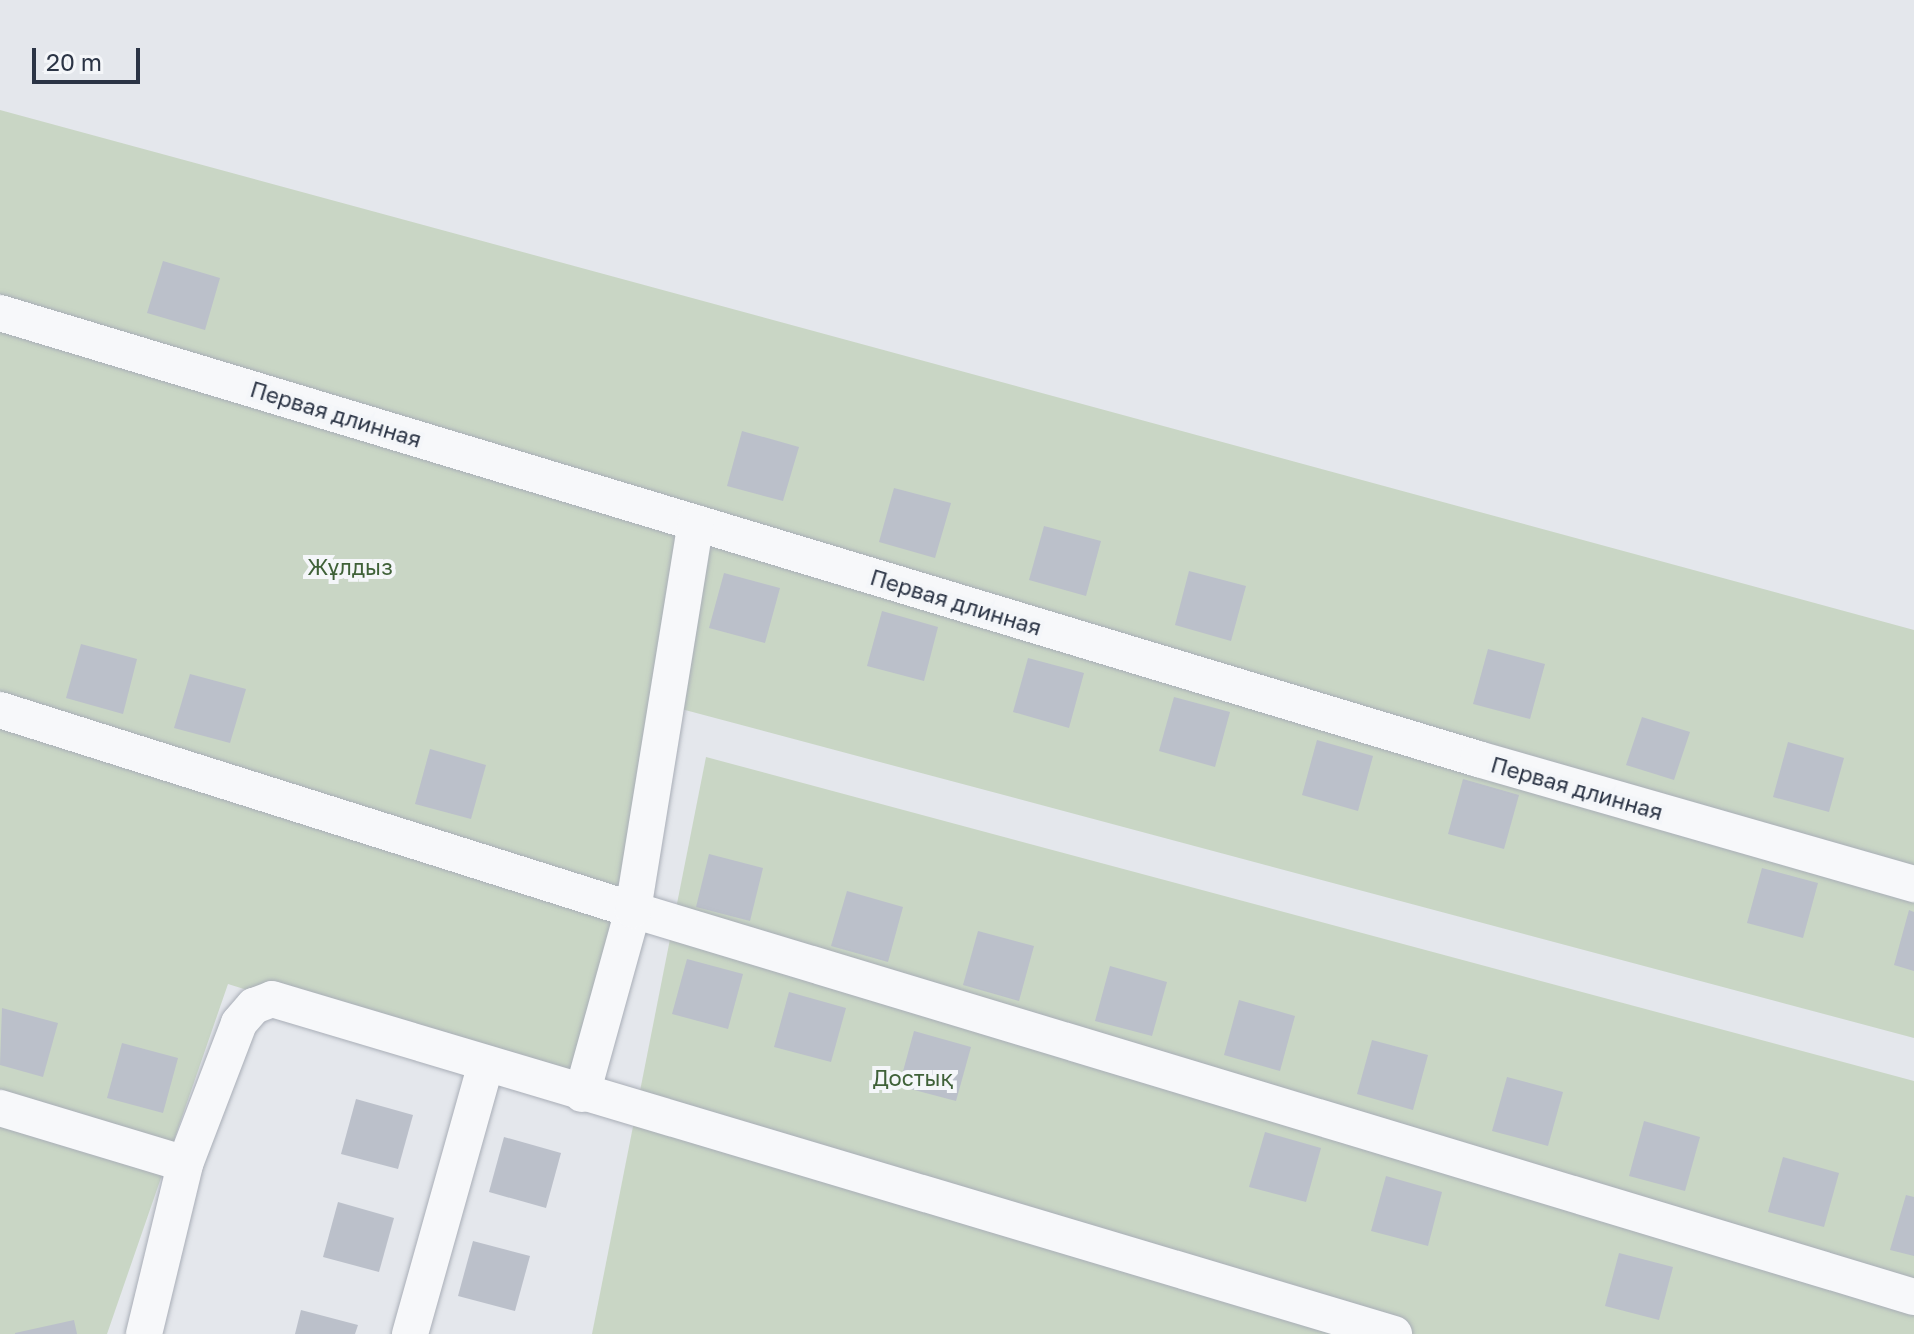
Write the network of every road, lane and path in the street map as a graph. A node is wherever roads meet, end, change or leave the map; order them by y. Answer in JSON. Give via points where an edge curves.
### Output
{"nodes":[{"id":1,"x":0,"y":313,"type":"edge"},
{"id":2,"x":696,"y":523,"type":"junction"},
{"id":3,"x":0,"y":710,"type":"edge"},
{"id":4,"x":1914,"y":884,"type":"edge"},
{"id":5,"x":633,"y":910,"type":"junction"},
{"id":6,"x":486,"y":1063,"type":"junction"},
{"id":7,"x":582,"y":1094,"type":"junction"},
{"id":8,"x":0,"y":1108,"type":"edge"},
{"id":9,"x":185,"y":1164,"type":"junction"},
{"id":10,"x":1914,"y":1297,"type":"edge"},
{"id":11,"x":144,"y":1334,"type":"edge"},
{"id":12,"x":410,"y":1334,"type":"edge"},
{"id":13,"x":1394,"y":1334,"type":"edge"}],
"edges":[{"from":1,"to":2,"type":"street","name":"Первая длинная"},
{"from":2,"to":4,"type":"street","name":"Первая длинная","via":[[1478,759]]},
{"from":2,"to":5,"type":"street"},
{"from":3,"to":5,"type":"street"},
{"from":5,"to":7,"type":"street"},
{"from":5,"to":10,"type":"street"},
{"from":6,"to":7,"type":"street"},
{"from":6,"to":9,"type":"street","via":[[272,999],[254,1006],[239,1023]]},
{"from":6,"to":12,"type":"street"},
{"from":7,"to":13,"type":"street"},
{"from":8,"to":9,"type":"street"},
{"from":9,"to":11,"type":"street"}]}
